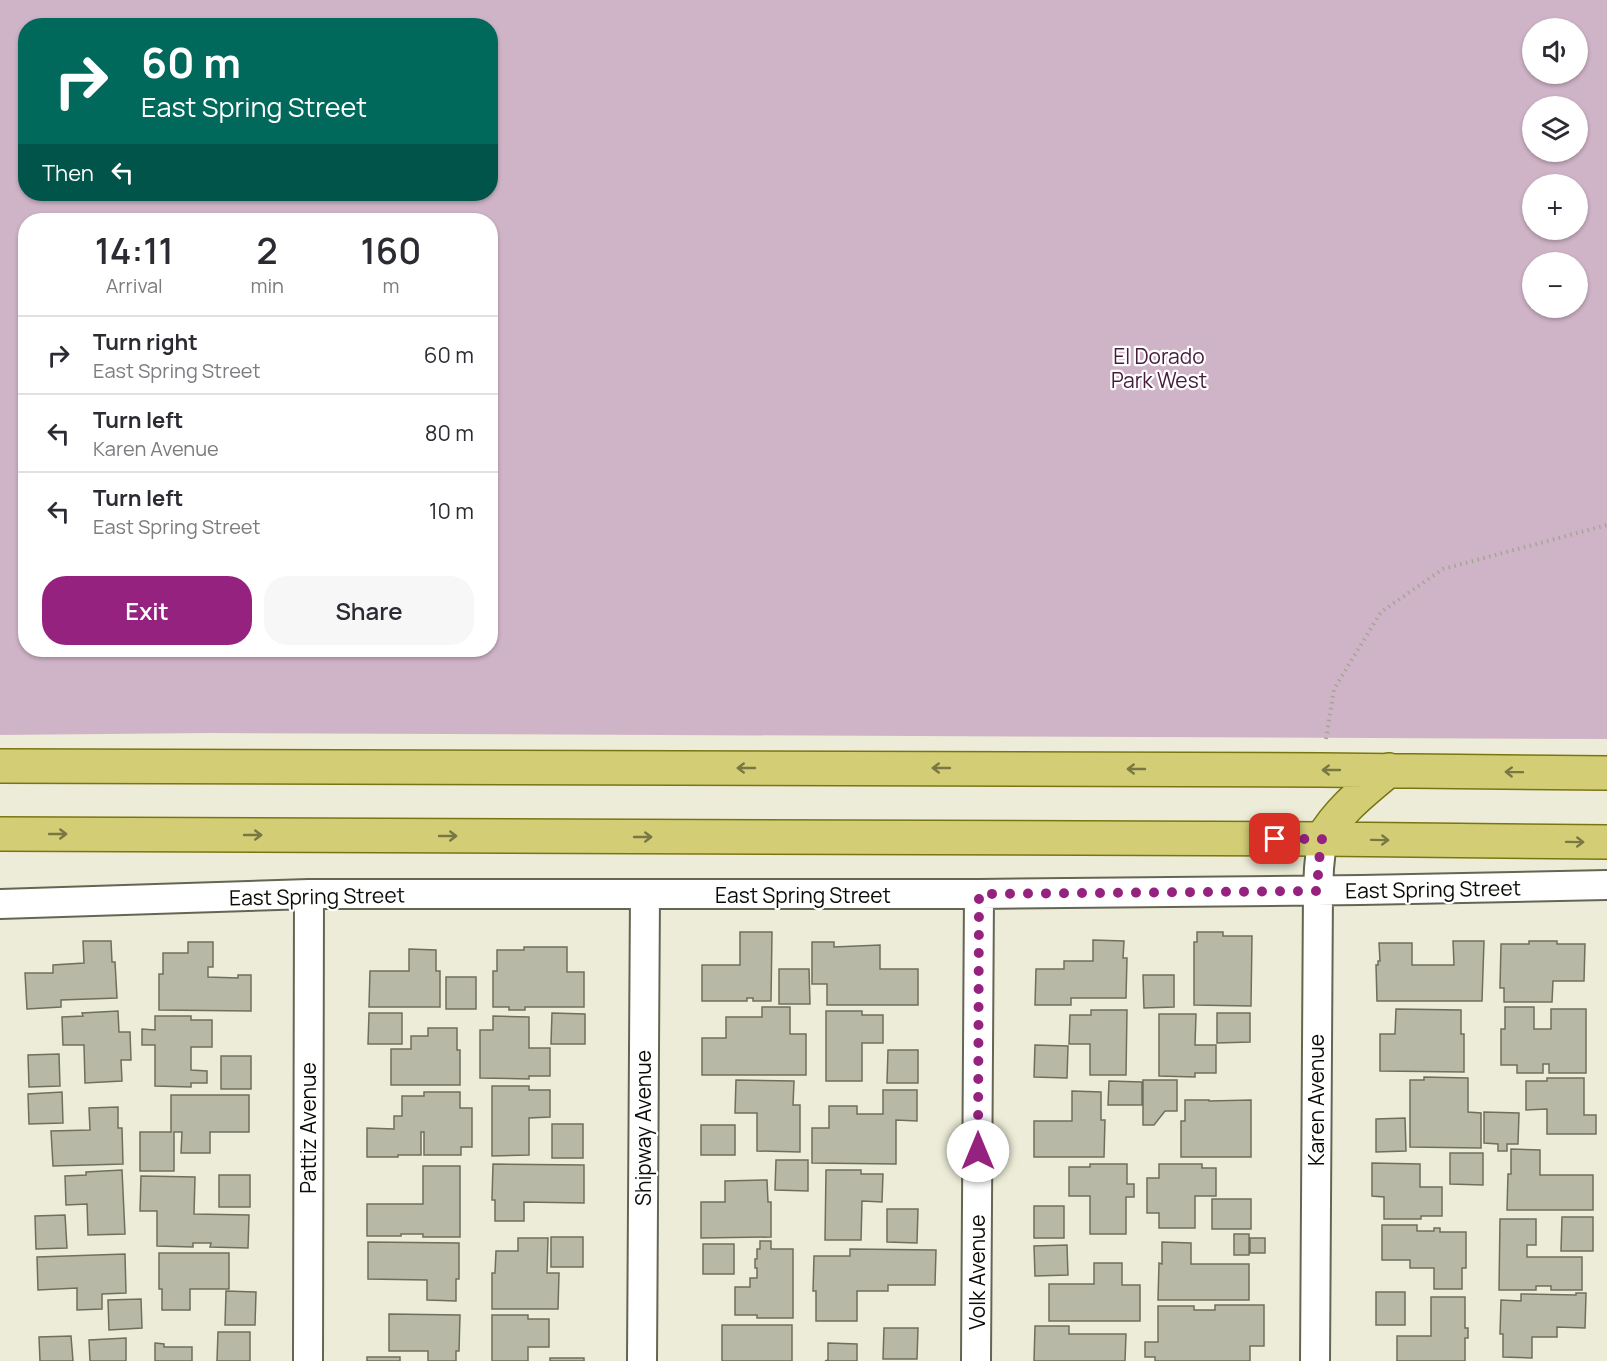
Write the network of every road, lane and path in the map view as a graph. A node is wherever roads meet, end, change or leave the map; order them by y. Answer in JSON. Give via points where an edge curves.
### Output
{"nodes":[{"id":1,"x":1607,"y":525,"type":"edge"},
{"id":2,"x":0,"y":766,"type":"edge"},
{"id":3,"x":1321,"y":770,"type":"junction"},
{"id":4,"x":1389,"y":770,"type":"junction"},
{"id":5,"x":1607,"y":773,"type":"edge"},
{"id":6,"x":0,"y":834,"type":"edge"},
{"id":7,"x":1322,"y":839,"type":"junction"},
{"id":8,"x":1607,"y":842,"type":"edge"},
{"id":9,"x":1607,"y":885,"type":"edge"},
{"id":10,"x":1318,"y":891,"type":"junction"},
{"id":11,"x":309,"y":894,"type":"junction"},
{"id":12,"x":979,"y":894,"type":"junction"},
{"id":13,"x":645,"y":895,"type":"junction"},
{"id":14,"x":0,"y":904,"type":"edge"},
{"id":15,"x":308,"y":1361,"type":"edge"},
{"id":16,"x":642,"y":1361,"type":"edge"},
{"id":17,"x":976,"y":1361,"type":"edge"},
{"id":18,"x":1314,"y":1361,"type":"edge"}],
"edges":[{"from":1,"to":3,"type":"path","via":[[1443,569],[1381,612],[1334,689]]},
{"from":3,"to":2,"type":"main road","one_way":true},
{"from":4,"to":3,"type":"main road","one_way":true},
{"from":5,"to":4,"type":"main road","one_way":true},
{"from":4,"to":7,"type":"main road","via":[[1343,810]]},
{"from":6,"to":7,"type":"main road","one_way":true},
{"from":7,"to":8,"type":"main road","one_way":true},
{"from":7,"to":10,"type":"street","name":"Karen Avenue"},
{"from":9,"to":10,"type":"street","name":"East Spring Street"},
{"from":10,"to":12,"type":"street","name":"East Spring Street"},
{"from":10,"to":18,"type":"street","name":"Karen Avenue"},
{"from":11,"to":13,"type":"street","name":"East Spring Street"},
{"from":11,"to":14,"type":"street","name":"East Spring Street"},
{"from":11,"to":15,"type":"street","name":"Pattiz Avenue"},
{"from":12,"to":13,"type":"street","name":"East Spring Street"},
{"from":12,"to":17,"type":"street","name":"Volk Avenue"},
{"from":13,"to":16,"type":"street","name":"Shipway Avenue"}]}
